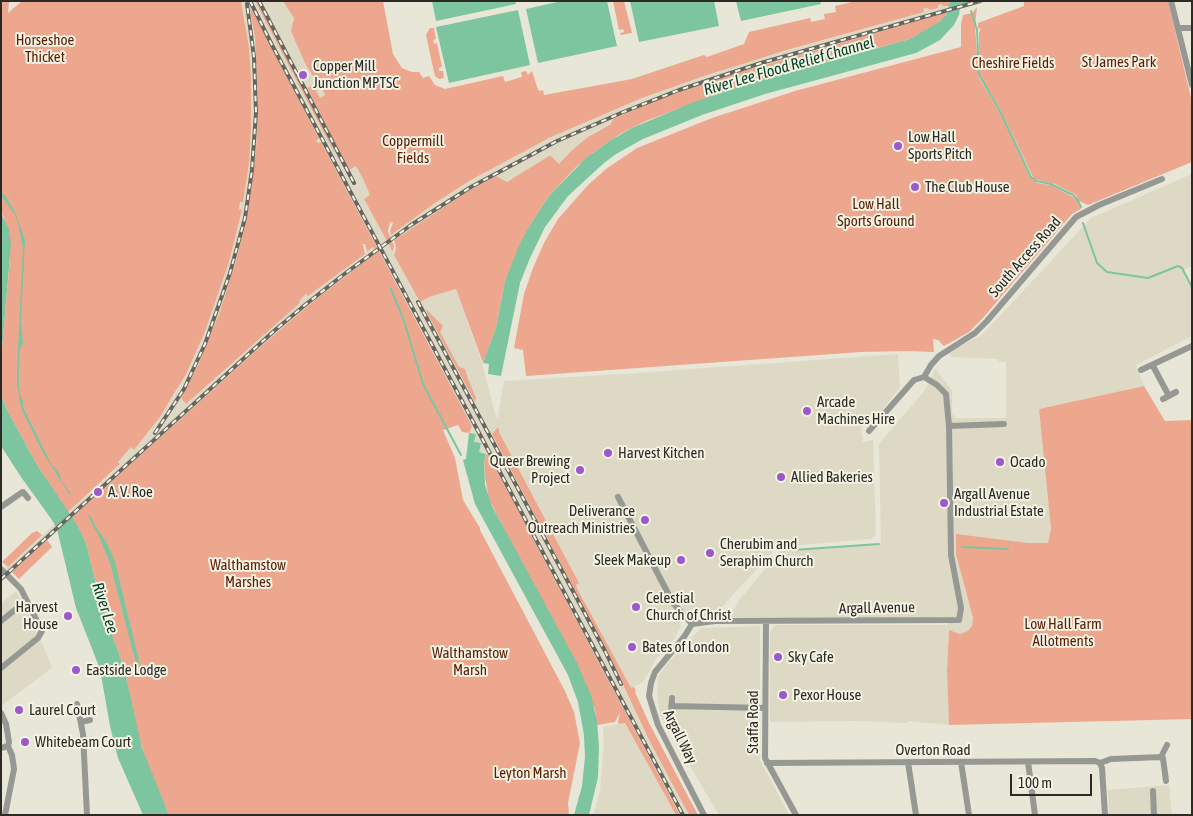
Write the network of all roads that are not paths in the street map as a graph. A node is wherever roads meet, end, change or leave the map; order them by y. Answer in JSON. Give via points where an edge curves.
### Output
{"nodes":[{"id":1,"x":1171,"y":1,"type":"edge"},
{"id":2,"x":1178,"y":28,"type":"junction"},
{"id":3,"x":1192,"y":28,"type":"edge"},
{"id":4,"x":1190,"y":71,"type":"edge"},
{"id":5,"x":1192,"y":85,"type":"edge"},
{"id":6,"x":1162,"y":179,"type":"dead end"},
{"id":7,"x":1191,"y":348,"type":"edge"},
{"id":8,"x":1153,"y":366,"type":"junction"},
{"id":9,"x":1141,"y":370,"type":"dead end"},
{"id":10,"x":924,"y":377,"type":"junction"},
{"id":11,"x":1176,"y":392,"type":"dead end"},
{"id":12,"x":1004,"y":424,"type":"dead end"},
{"id":13,"x":949,"y":426,"type":"junction"},
{"id":14,"x":869,"y":431,"type":"dead end"},
{"id":15,"x":618,"y":497,"type":"dead end"},
{"id":16,"x":28,"y":498,"type":"dead end"},
{"id":17,"x":1,"y":507,"type":"edge"},
{"id":18,"x":1,"y":569,"type":"edge"},
{"id":19,"x":16,"y":610,"type":"dead end"},
{"id":20,"x":1,"y":621,"type":"edge"},
{"id":21,"x":766,"y":621,"type":"junction"},
{"id":22,"x":692,"y":624,"type":"junction"},
{"id":23,"x":1,"y":668,"type":"edge"},
{"id":24,"x":672,"y":698,"type":"dead end"},
{"id":25,"x":77,"y":704,"type":"dead end"},
{"id":26,"x":671,"y":706,"type":"junction"},
{"id":27,"x":766,"y":708,"type":"junction"},
{"id":28,"x":1,"y":712,"type":"edge"},
{"id":29,"x":671,"y":717,"type":"dead end"},
{"id":30,"x":90,"y":720,"type":"dead end"},
{"id":31,"x":81,"y":722,"type":"junction"},
{"id":32,"x":1167,"y":746,"type":"dead end"},
{"id":33,"x":5,"y":747,"type":"edge"},
{"id":34,"x":1161,"y":756,"type":"junction"},
{"id":35,"x":908,"y":762,"type":"junction"},
{"id":36,"x":961,"y":762,"type":"junction"},
{"id":37,"x":1028,"y":762,"type":"junction"},
{"id":38,"x":1100,"y":762,"type":"junction"},
{"id":39,"x":767,"y":763,"type":"junction"},
{"id":40,"x":1166,"y":781,"type":"dead end"},
{"id":41,"x":1153,"y":791,"type":"dead end"},
{"id":42,"x":705,"y":813,"type":"edge"},
{"id":43,"x":5,"y":815,"type":"edge"},
{"id":44,"x":87,"y":815,"type":"edge"},
{"id":45,"x":796,"y":815,"type":"edge"},
{"id":46,"x":916,"y":815,"type":"edge"},
{"id":47,"x":969,"y":815,"type":"edge"},
{"id":48,"x":1035,"y":815,"type":"edge"},
{"id":49,"x":1105,"y":815,"type":"edge"},
{"id":50,"x":1154,"y":815,"type":"edge"}],
"edges":[{"from":1,"to":2,"type":"street"},
{"from":2,"to":3,"type":"street"},
{"from":2,"to":4,"type":"street"},
{"from":4,"to":5,"type":"street"},
{"from":6,"to":10,"type":"street","name":"South Access Road","via":[[1099,204],[1076,217],[975,333],[944,352]]},
{"from":7,"to":8,"type":"street"},
{"from":8,"to":9,"type":"street"},
{"from":8,"to":11,"type":"street","via":[[1166,397]]},
{"from":10,"to":13,"type":"street","via":[[946,394]]},
{"from":10,"to":14,"type":"street","name":"South Access Road","via":[[911,382]]},
{"from":12,"to":13,"type":"street"},
{"from":13,"to":21,"type":"street","name":"Argall Avenue","via":[[951,555],[961,608],[959,620]]},
{"from":15,"to":22,"type":"street","via":[[673,603]]},
{"from":16,"to":17,"type":"street","via":[[23,492]]},
{"from":18,"to":23,"type":"street","via":[[20,589],[42,631],[38,638]]},
{"from":19,"to":20,"type":"street"},
{"from":21,"to":22,"type":"street","name":"Argall Avenue"},
{"from":21,"to":27,"type":"street","name":"Staffa Road"},
{"from":22,"to":42,"type":"street","name":"Argall Way","via":[[655,672],[649,696],[658,725]]},
{"from":24,"to":26,"type":"street"},
{"from":25,"to":31,"type":"street"},
{"from":26,"to":27,"type":"street"},
{"from":26,"to":29,"type":"street"},
{"from":27,"to":39,"type":"street","name":"Staffa Road"},
{"from":28,"to":33,"type":"street","via":[[9,742]]},
{"from":30,"to":31,"type":"street"},
{"from":31,"to":44,"type":"street"},
{"from":32,"to":34,"type":"street"},
{"from":33,"to":43,"type":"street","via":[[12,754],[14,769]]},
{"from":34,"to":38,"type":"street","name":"Overton Road"},
{"from":34,"to":40,"type":"street","via":[[1164,758]]},
{"from":35,"to":36,"type":"street","name":"Overton Road"},
{"from":35,"to":39,"type":"street","name":"Overton Road"},
{"from":35,"to":46,"type":"street"},
{"from":36,"to":37,"type":"street","name":"Overton Road"},
{"from":36,"to":47,"type":"street"},
{"from":37,"to":38,"type":"street","name":"Overton Road"},
{"from":37,"to":48,"type":"street"},
{"from":38,"to":49,"type":"street"},
{"from":39,"to":45,"type":"street","name":"Staffa Road"},
{"from":41,"to":50,"type":"street"}]}
